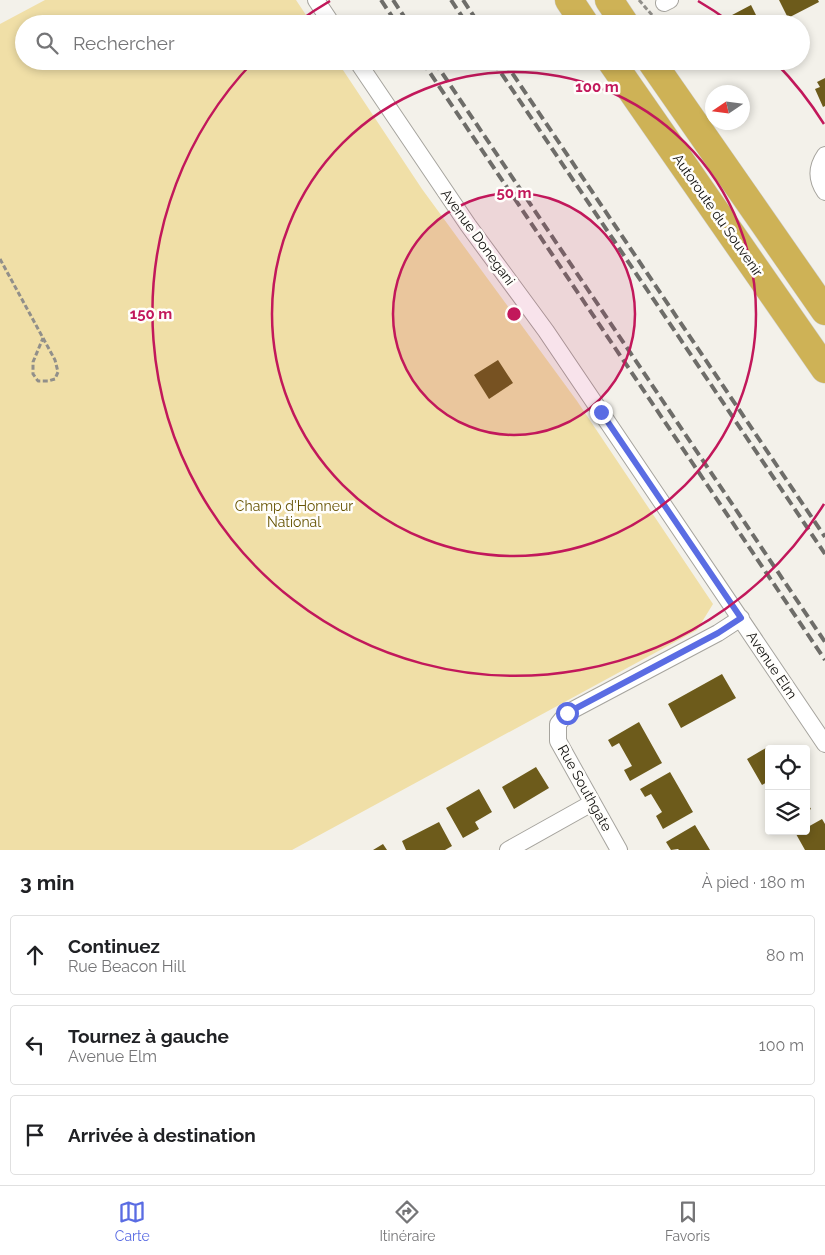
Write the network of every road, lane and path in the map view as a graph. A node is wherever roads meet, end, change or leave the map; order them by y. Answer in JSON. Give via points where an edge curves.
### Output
{"nodes":[{"id":1,"x":316,"y":0,"type":"edge"},
{"id":2,"x":569,"y":0,"type":"edge"},
{"id":3,"x":609,"y":0,"type":"edge"},
{"id":4,"x":326,"y":15,"type":"edge"},
{"id":5,"x":579,"y":15,"type":"edge"},
{"id":6,"x":619,"y":15,"type":"edge"},
{"id":7,"x":363,"y":70,"type":"edge"},
{"id":8,"x":617,"y":70,"type":"edge"},
{"id":9,"x":657,"y":70,"type":"edge"},
{"id":10,"x":822,"y":162,"type":"edge"},
{"id":11,"x":825,"y":192,"type":"edge"},
{"id":12,"x":0,"y":259,"type":"edge"},
{"id":13,"x":825,"y":311,"type":"edge"},
{"id":14,"x":43,"y":338,"type":"junction"},
{"id":15,"x":825,"y":369,"type":"edge"},
{"id":16,"x":601,"y":412,"type":"joint"},
{"id":17,"x":741,"y":618,"type":"junction"},
{"id":18,"x":825,"y":744,"type":"edge"},
{"id":19,"x":592,"y":803,"type":"junction"},
{"id":20,"x":508,"y":850,"type":"edge"},
{"id":21,"x":619,"y":850,"type":"edge"}],
"edges":[{"from":1,"to":4,"type":"street"},
{"from":2,"to":5,"type":"highway"},
{"from":3,"to":6,"type":"highway"},
{"from":7,"to":16,"type":"street","name":"Avenue Donegani"},
{"from":8,"to":15,"type":"highway","name":"Autoroute du Souvenir"},
{"from":9,"to":13,"type":"highway"},
{"from":10,"to":11,"type":"street","via":[[819,181]]},
{"from":12,"to":14,"type":"path"},
{"from":14,"to":14,"type":"path","via":[[58,372],[55,379],[48,381],[38,381],[33,374],[33,362]]},
{"from":16,"to":17,"type":"street","name":"Avenue Elm"},
{"from":17,"to":18,"type":"street","name":"Avenue Elm"},
{"from":17,"to":19,"type":"street","name":"Rue Southgate","via":[[567,713],[558,724],[558,741]]},
{"from":19,"to":20,"type":"street"},
{"from":19,"to":21,"type":"street","name":"Rue Southgate"}]}
